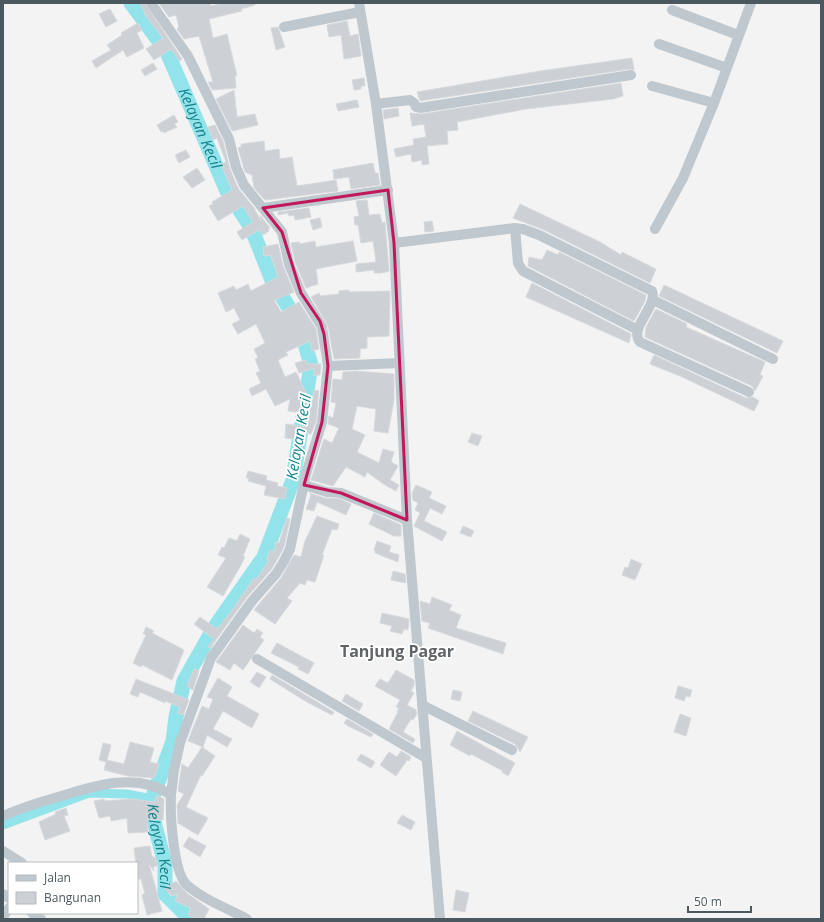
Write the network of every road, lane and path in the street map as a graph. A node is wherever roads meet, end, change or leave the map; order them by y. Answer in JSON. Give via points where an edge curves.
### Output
{"nodes":[{"id":1,"x":151,"y":3,"type":"edge"},
{"id":2,"x":751,"y":3,"type":"edge"},
{"id":3,"x":360,"y":7,"type":"edge"},
{"id":4,"x":672,"y":10,"type":"dead end"},
{"id":5,"x":284,"y":27,"type":"dead end"},
{"id":6,"x":738,"y":34,"type":"junction"},
{"id":7,"x":659,"y":44,"type":"dead end"},
{"id":8,"x":727,"y":68,"type":"junction"},
{"id":9,"x":631,"y":75,"type":"dead end"},
{"id":10,"x":652,"y":86,"type":"dead end"},
{"id":11,"x":714,"y":103,"type":"junction"},
{"id":12,"x":376,"y":104,"type":"junction"},
{"id":13,"x":388,"y":190,"type":"junction"},
{"id":14,"x":263,"y":208,"type":"junction"},
{"id":15,"x":515,"y":228,"type":"junction"},
{"id":16,"x":655,"y":229,"type":"dead end"},
{"id":17,"x":394,"y":243,"type":"junction"},
{"id":18,"x":653,"y":300,"type":"junction"},
{"id":19,"x":638,"y":330,"type":"junction"},
{"id":20,"x":773,"y":359,"type":"dead end"},
{"id":21,"x":400,"y":363,"type":"junction"},
{"id":22,"x":328,"y":366,"type":"junction"},
{"id":23,"x":749,"y":392,"type":"dead end"},
{"id":24,"x":304,"y":485,"type":"junction"},
{"id":25,"x":407,"y":520,"type":"junction"},
{"id":26,"x":257,"y":659,"type":"dead end"},
{"id":27,"x":422,"y":705,"type":"junction"},
{"id":28,"x":512,"y":750,"type":"dead end"},
{"id":29,"x":426,"y":758,"type":"junction"},
{"id":30,"x":168,"y":793,"type":"junction"},
{"id":31,"x":3,"y":816,"type":"edge"},
{"id":32,"x":3,"y":850,"type":"edge"},
{"id":33,"x":21,"y":862,"type":"edge"},
{"id":34,"x":247,"y":919,"type":"edge"},
{"id":35,"x":440,"y":919,"type":"edge"}],
"edges":[{"from":1,"to":14,"type":"street","via":[[188,56],[229,139],[238,174]]},
{"from":2,"to":6,"type":"street"},
{"from":3,"to":5,"type":"street"},
{"from":3,"to":12,"type":"street"},
{"from":4,"to":6,"type":"street"},
{"from":6,"to":8,"type":"street"},
{"from":7,"to":8,"type":"street"},
{"from":8,"to":11,"type":"street"},
{"from":9,"to":12,"type":"street","via":[[420,108],[410,100]]},
{"from":10,"to":11,"type":"street"},
{"from":11,"to":16,"type":"street","via":[[683,178]]},
{"from":12,"to":13,"type":"street"},
{"from":13,"to":14,"type":"street"},
{"from":13,"to":17,"type":"street"},
{"from":14,"to":22,"type":"street","via":[[282,232],[289,264],[300,293],[320,321]]},
{"from":15,"to":17,"type":"street"},
{"from":15,"to":18,"type":"street","via":[[539,235],[647,288],[652,291]]},
{"from":15,"to":19,"type":"street","via":[[518,262],[523,271]]},
{"from":17,"to":21,"type":"street"},
{"from":18,"to":19,"type":"street"},
{"from":18,"to":20,"type":"street"},
{"from":19,"to":23,"type":"street","via":[[640,342]]},
{"from":21,"to":22,"type":"street"},
{"from":21,"to":25,"type":"street"},
{"from":22,"to":24,"type":"street","via":[[322,422]]},
{"from":24,"to":25,"type":"street","via":[[341,493]]},
{"from":24,"to":30,"type":"street","via":[[294,537],[284,561],[238,619],[207,667],[180,743]]},
{"from":25,"to":27,"type":"street"},
{"from":26,"to":29,"type":"street"},
{"from":27,"to":28,"type":"street"},
{"from":27,"to":29,"type":"street"},
{"from":29,"to":35,"type":"street"},
{"from":30,"to":31,"type":"street","via":[[141,784],[116,783],[91,787]]},
{"from":30,"to":34,"type":"street","via":[[173,836],[180,871],[185,882],[196,892]]},
{"from":32,"to":33,"type":"street"}]}
